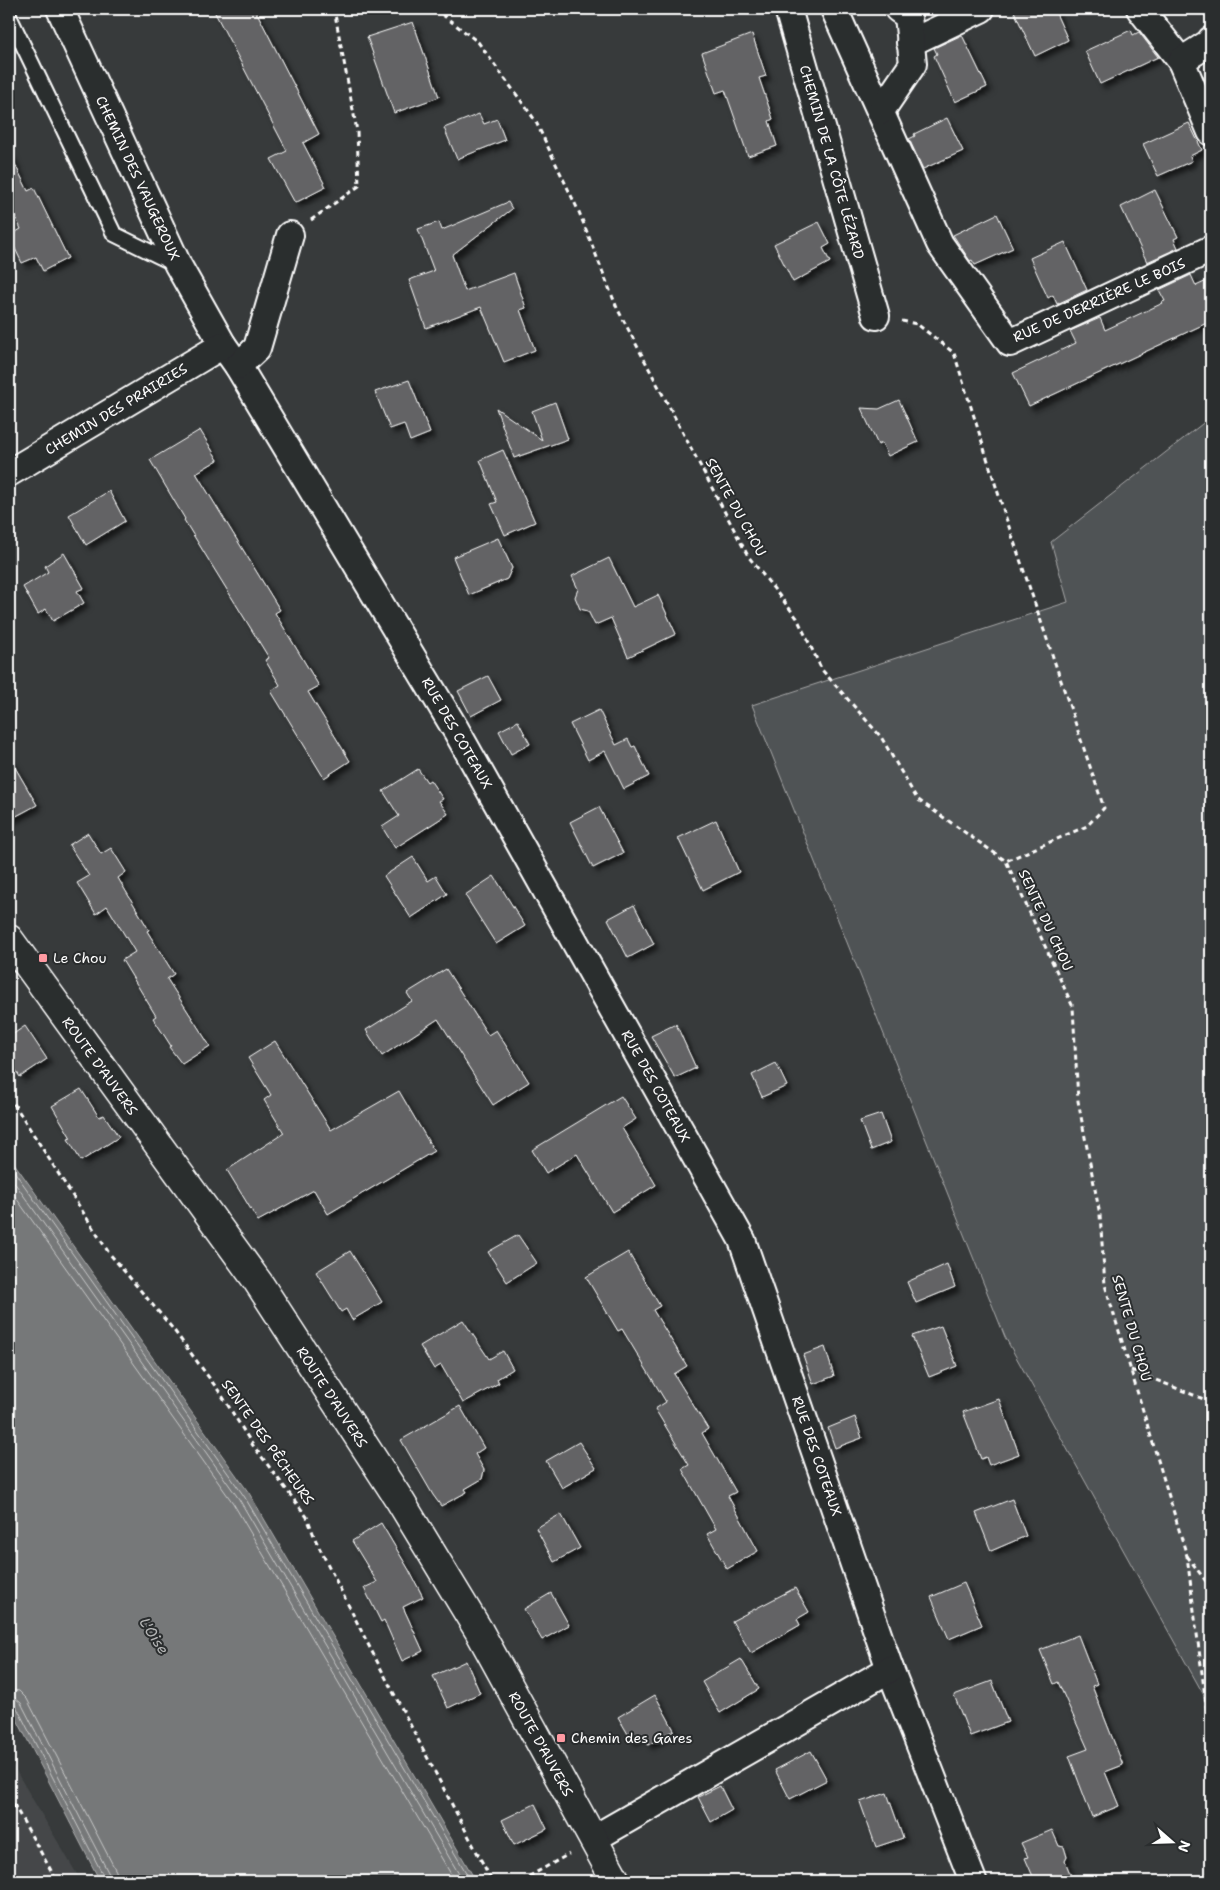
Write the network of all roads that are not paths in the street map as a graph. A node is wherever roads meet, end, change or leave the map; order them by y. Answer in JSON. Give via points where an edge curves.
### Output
{"nodes":[{"id":1,"x":60,"y":9,"type":"edge"},
{"id":2,"x":788,"y":9,"type":"edge"},
{"id":3,"x":834,"y":9,"type":"edge"},
{"id":4,"x":981,"y":9,"type":"edge"},
{"id":5,"x":1140,"y":9,"type":"edge"},
{"id":6,"x":909,"y":11,"type":"edge"},
{"id":7,"x":9,"y":16,"type":"edge"},
{"id":8,"x":1211,"y":40,"type":"edge"},
{"id":9,"x":910,"y":43,"type":"junction"},
{"id":10,"x":1181,"y":61,"type":"junction"},
{"id":11,"x":881,"y":111,"type":"junction"},
{"id":12,"x":1211,"y":132,"type":"edge"},
{"id":13,"x":290,"y":235,"type":"road end"},
{"id":14,"x":1211,"y":249,"type":"edge"},
{"id":15,"x":178,"y":265,"type":"junction"},
{"id":16,"x":876,"y":316,"type":"road end"},
{"id":17,"x":230,"y":355,"type":"junction"},
{"id":18,"x":9,"y":473,"type":"edge"},
{"id":19,"x":9,"y":939,"type":"edge"},
{"id":20,"x":890,"y":1669,"type":"junction"},
{"id":21,"x":593,"y":1839,"type":"junction"},
{"id":22,"x":616,"y":1881,"type":"edge"},
{"id":23,"x":973,"y":1881,"type":"edge"}],
"edges":[{"from":1,"to":15,"type":"street","name":"CHEMIN DES VAUGEROUX"},
{"from":2,"to":16,"type":"street","name":"CHEMIN DE LA CÔTE LÉZARD"},
{"from":3,"to":11,"type":"street","name":"RUE DE DERRIÈRE LE BOIS"},
{"from":4,"to":9,"type":"street"},
{"from":5,"to":10,"type":"street"},
{"from":6,"to":9,"type":"street"},
{"from":7,"to":15,"type":"lane","via":[[114,234]]},
{"from":8,"to":10,"type":"street"},
{"from":9,"to":11,"type":"street","via":[[913,64]]},
{"from":10,"to":12,"type":"street"},
{"from":11,"to":14,"type":"street","name":"RUE DE DERRIÈRE LE BOIS","via":[[940,244],[1010,343]]},
{"from":13,"to":17,"type":"street","name":"CHEMIN DES PRAIRIES","via":[[257,348]]},
{"from":15,"to":17,"type":"street","name":"CHEMIN DES VAUGEROUX"},
{"from":17,"to":18,"type":"street","name":"CHEMIN DES PRAIRIES"},
{"from":17,"to":20,"type":"street","name":"RUE DES COTEAUX","via":[[456,730],[742,1240]]},
{"from":19,"to":21,"type":"main road","name":"ROUTE D'AUVERS","via":[[258,1282],[399,1499],[479,1631]]},
{"from":20,"to":21,"type":"street"},
{"from":20,"to":23,"type":"street","name":"RUE DES COTEAUX"},
{"from":21,"to":22,"type":"main road","name":"ROUTE D'AUVERS"}]}
